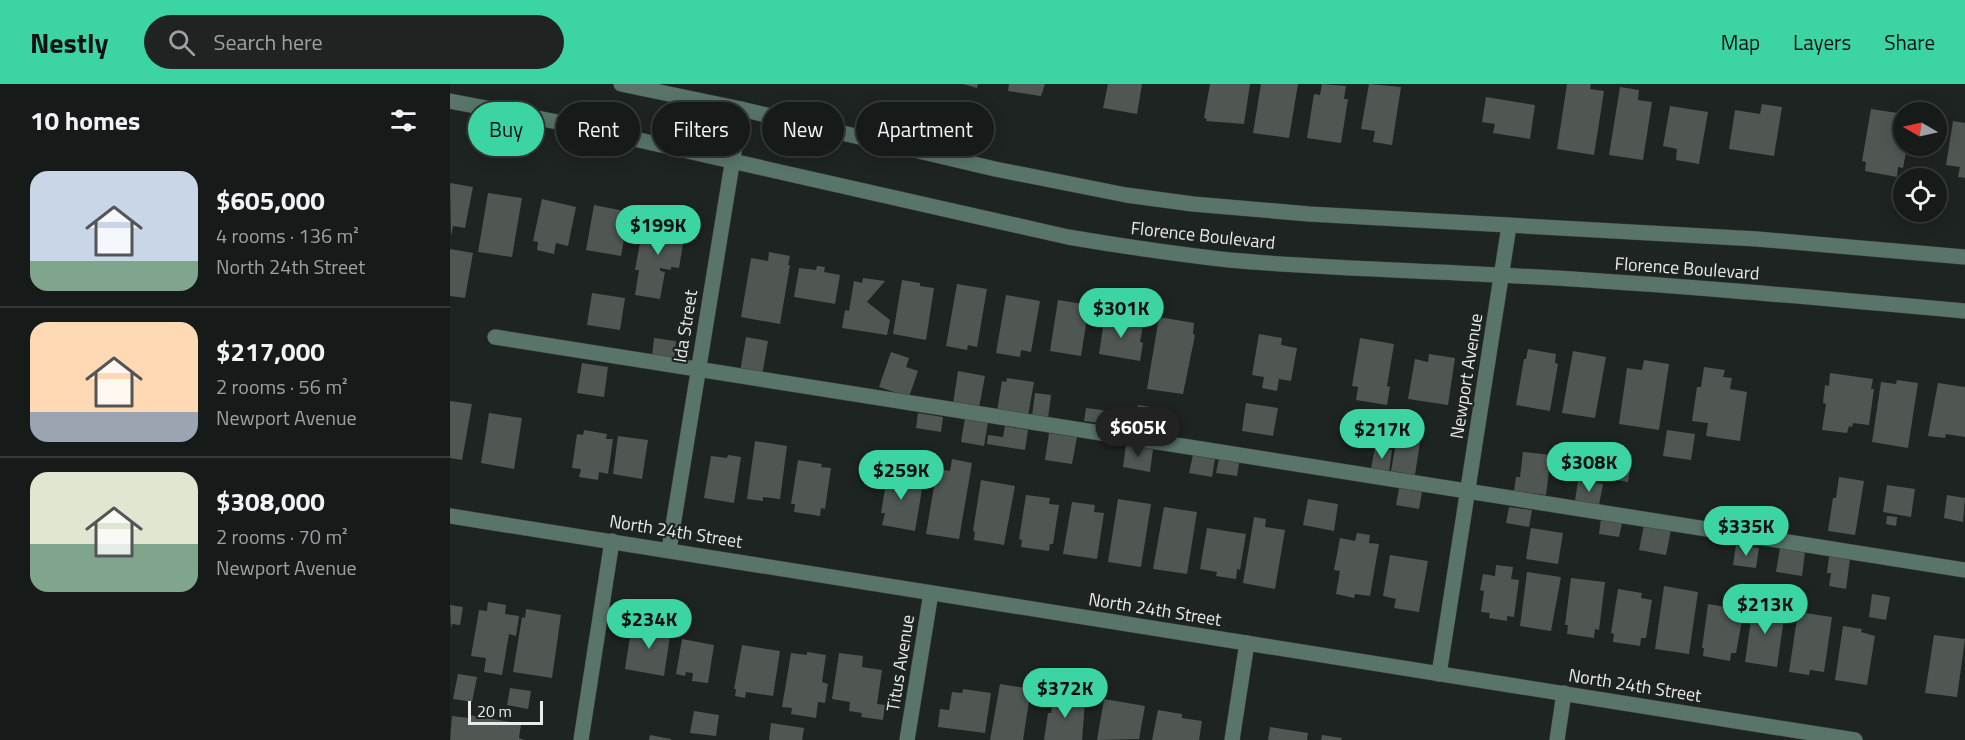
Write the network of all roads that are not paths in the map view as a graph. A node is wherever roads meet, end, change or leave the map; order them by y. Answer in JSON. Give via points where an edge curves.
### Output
{"nodes":[{"id":1,"x":621,"y":84,"type":"edge"},
{"id":2,"x":450,"y":101,"type":"edge"},
{"id":3,"x":707,"y":102,"type":"edge"},
{"id":4,"x":750,"y":111,"type":"edge"},
{"id":5,"x":733,"y":156,"type":"edge"},
{"id":6,"x":732,"y":160,"type":"junction"},
{"id":7,"x":1509,"y":226,"type":"junction"},
{"id":8,"x":1965,"y":257,"type":"edge"},
{"id":9,"x":1502,"y":275,"type":"junction"},
{"id":10,"x":1965,"y":311,"type":"edge"},
{"id":11,"x":495,"y":337,"type":"dead end"},
{"id":12,"x":697,"y":368,"type":"junction"},
{"id":13,"x":1468,"y":492,"type":"junction"},
{"id":14,"x":450,"y":516,"type":"edge"},
{"id":15,"x":612,"y":541,"type":"junction"},
{"id":16,"x":669,"y":550,"type":"junction"},
{"id":17,"x":1965,"y":570,"type":"edge"},
{"id":18,"x":931,"y":593,"type":"junction"},
{"id":19,"x":1247,"y":644,"type":"junction"},
{"id":20,"x":1439,"y":674,"type":"junction"},
{"id":21,"x":1564,"y":693,"type":"junction"},
{"id":22,"x":581,"y":740,"type":"edge"},
{"id":23,"x":907,"y":740,"type":"edge"},
{"id":24,"x":1232,"y":740,"type":"edge"},
{"id":25,"x":1557,"y":740,"type":"edge"},
{"id":26,"x":1855,"y":740,"type":"edge"}],
"edges":[{"from":1,"to":3,"type":"street","name":"Florence Boulevard"},
{"from":2,"to":6,"type":"street","name":"Florence Boulevard"},
{"from":4,"to":7,"type":"street","name":"Florence Boulevard","via":[[995,169],[1126,195],[1260,210]]},
{"from":5,"to":6,"type":"street","name":"Ida Street"},
{"from":6,"to":9,"type":"street","name":"Florence Boulevard","via":[[1068,237],[1146,250],[1318,267]]},
{"from":6,"to":12,"type":"street","name":"Ida Street"},
{"from":7,"to":8,"type":"street","name":"Florence Boulevard","via":[[1757,239]]},
{"from":7,"to":9,"type":"street","name":"Newport Avenue"},
{"from":9,"to":10,"type":"street","name":"Florence Boulevard"},
{"from":9,"to":13,"type":"street","name":"Newport Avenue"},
{"from":11,"to":12,"type":"street"},
{"from":12,"to":13,"type":"street"},
{"from":12,"to":16,"type":"street","name":"Ida Street"},
{"from":13,"to":17,"type":"street"},
{"from":13,"to":20,"type":"street","name":"Newport Avenue"},
{"from":14,"to":15,"type":"street","name":"North 24th Street"},
{"from":15,"to":16,"type":"street","name":"North 24th Street"},
{"from":15,"to":22,"type":"street"},
{"from":16,"to":18,"type":"street","name":"North 24th Street"},
{"from":18,"to":19,"type":"street","name":"North 24th Street"},
{"from":18,"to":23,"type":"street","name":"Titus Avenue"},
{"from":19,"to":20,"type":"street","name":"North 24th Street"},
{"from":19,"to":24,"type":"street"},
{"from":20,"to":21,"type":"street","name":"North 24th Street"},
{"from":21,"to":25,"type":"street"},
{"from":21,"to":26,"type":"street","name":"North 24th Street"}]}
